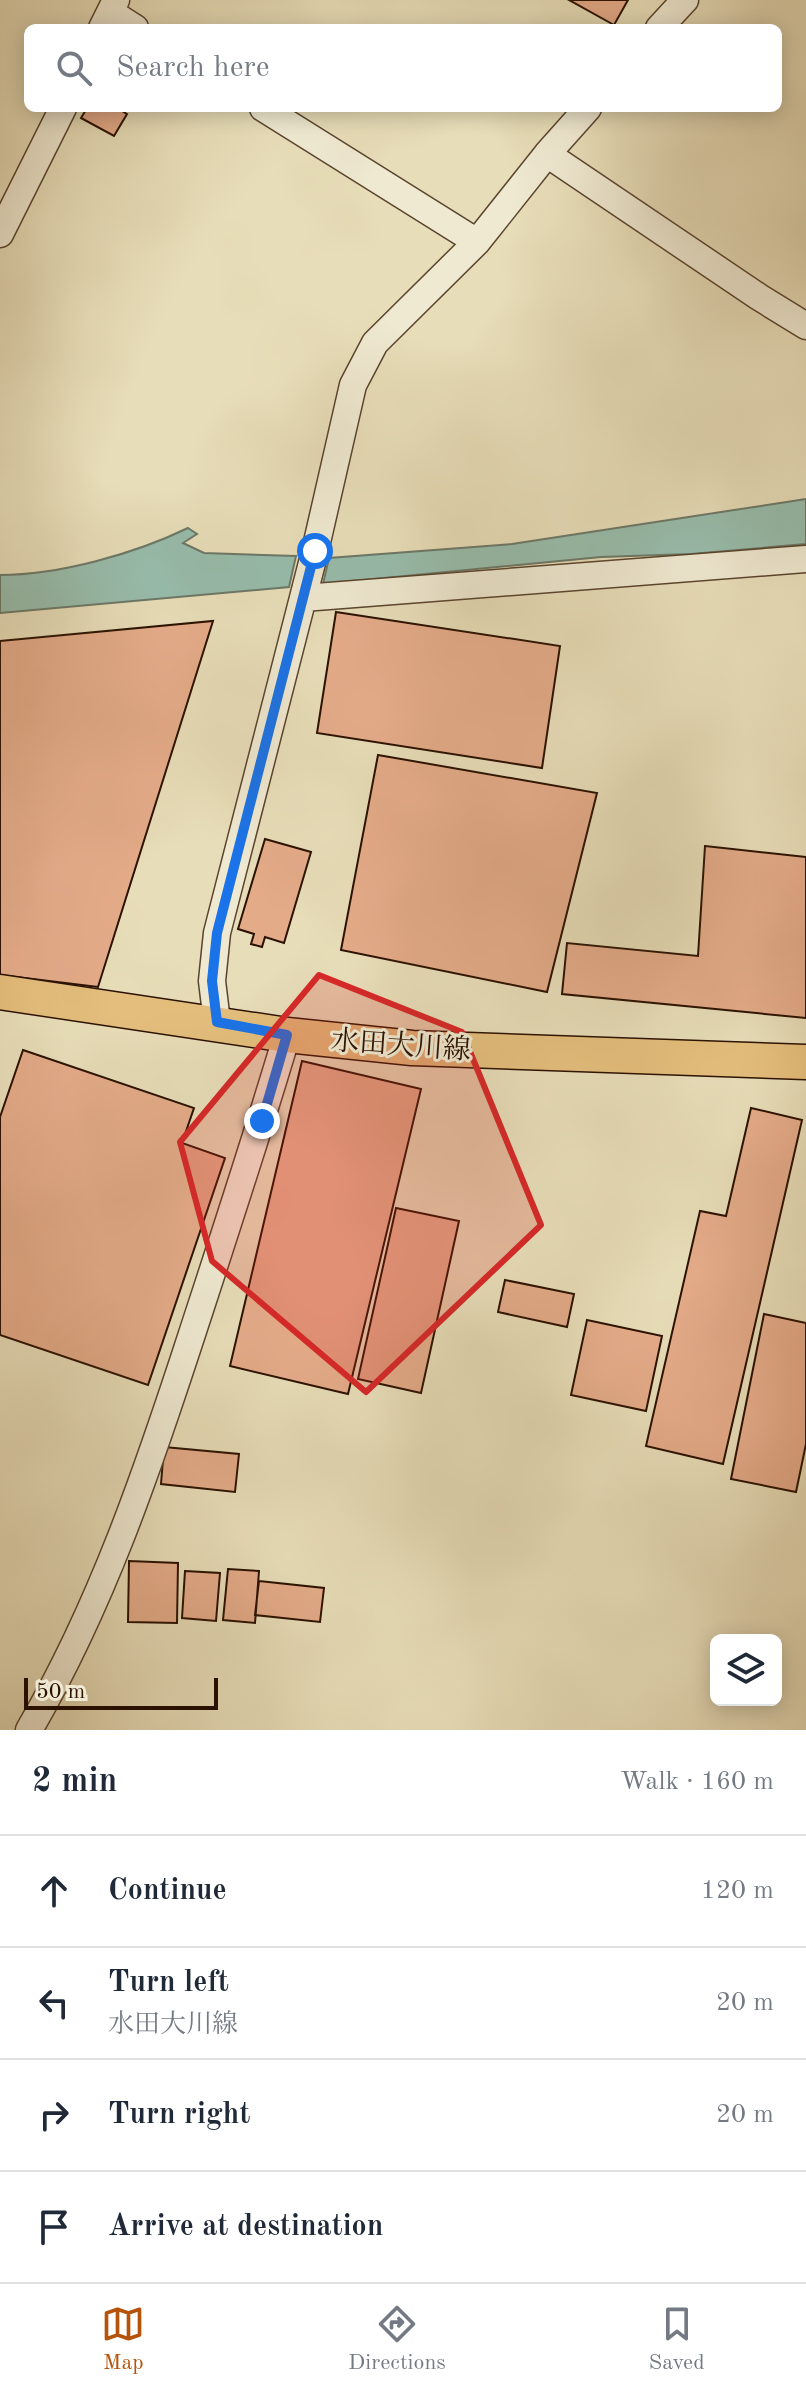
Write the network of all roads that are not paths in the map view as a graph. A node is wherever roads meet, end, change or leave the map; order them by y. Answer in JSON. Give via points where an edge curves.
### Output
{"nodes":[{"id":1,"x":685,"y":0,"type":"edge"},
{"id":2,"x":109,"y":13,"type":"edge"},
{"id":3,"x":128,"y":24,"type":"edge"},
{"id":4,"x":663,"y":24,"type":"edge"},
{"id":5,"x":61,"y":112,"type":"edge"},
{"id":6,"x":269,"y":112,"type":"edge"},
{"id":7,"x":584,"y":112,"type":"edge"},
{"id":8,"x":547,"y":154,"type":"junction"},
{"id":9,"x":0,"y":234,"type":"edge"},
{"id":10,"x":477,"y":242,"type":"junction"},
{"id":11,"x":806,"y":326,"type":"edge"},
{"id":12,"x":806,"y":559,"type":"edge"},
{"id":13,"x":303,"y":598,"type":"junction"},
{"id":14,"x":0,"y":992,"type":"edge"},
{"id":15,"x":217,"y":1022,"type":"junction"},
{"id":16,"x":287,"y":1035,"type":"junction"},
{"id":17,"x":806,"y":1062,"type":"edge"},
{"id":18,"x":29,"y":1730,"type":"edge"}],
"edges":[{"from":1,"to":4,"type":"street"},
{"from":2,"to":3,"type":"street"},
{"from":5,"to":9,"type":"street"},
{"from":6,"to":10,"type":"street"},
{"from":7,"to":8,"type":"street"},
{"from":8,"to":10,"type":"street"},
{"from":8,"to":11,"type":"street"},
{"from":10,"to":13,"type":"street","via":[[375,343],[363,362],[353,385]]},
{"from":12,"to":13,"type":"street"},
{"from":13,"to":15,"type":"street","via":[[217,933],[212,981]]},
{"from":14,"to":15,"type":"main road","name":"水田大川線"},
{"from":15,"to":16,"type":"main road","name":"水田大川線"},
{"from":16,"to":17,"type":"main road","name":"水田大川線","via":[[412,1048]]},
{"from":16,"to":18,"type":"street","via":[[117,1552]]}]}
